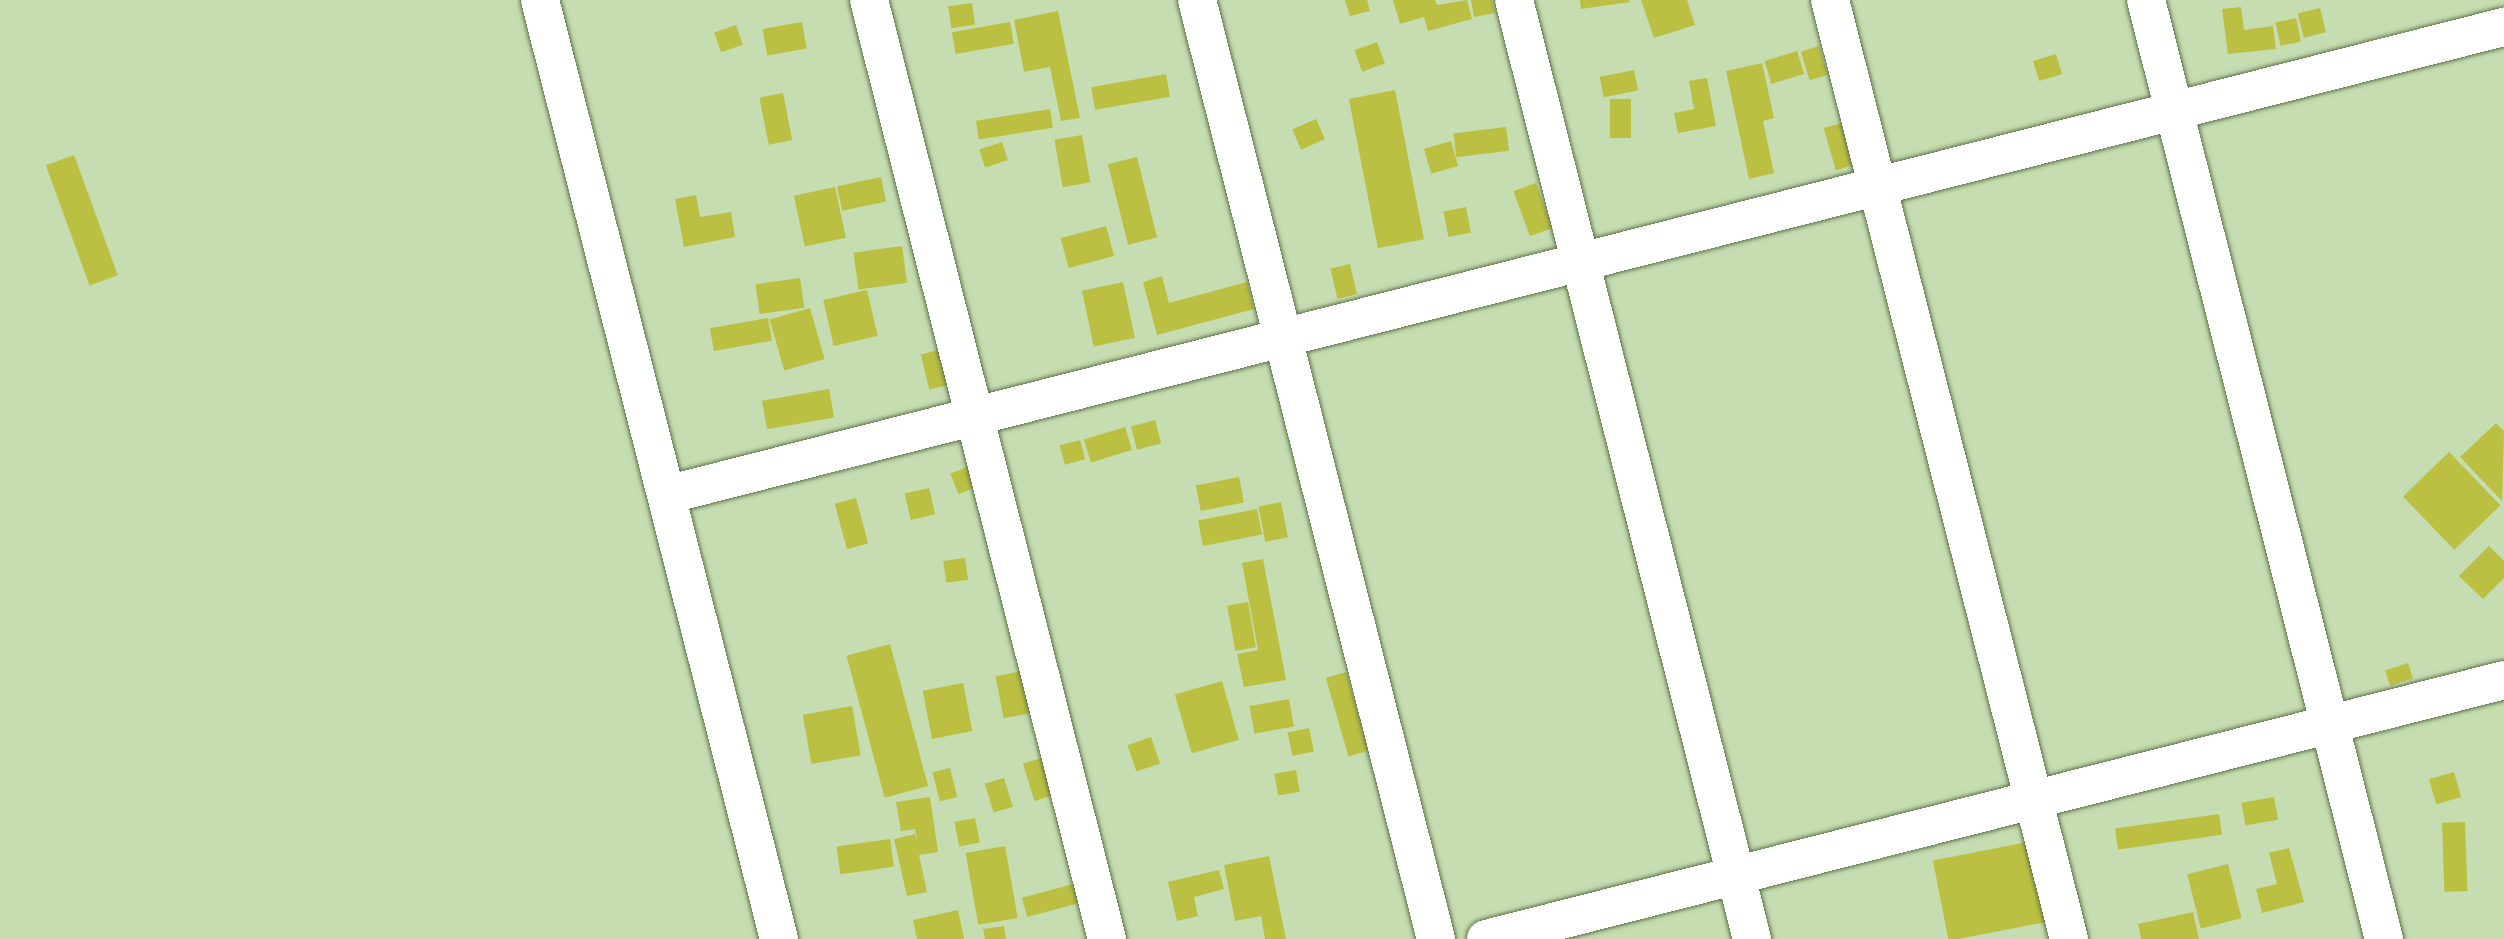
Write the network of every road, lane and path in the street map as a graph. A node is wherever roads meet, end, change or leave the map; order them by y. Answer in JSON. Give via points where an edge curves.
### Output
{"nodes":[{"id":1,"x":540,"y":0,"type":"edge"},
{"id":2,"x":869,"y":0,"type":"edge"},
{"id":3,"x":1197,"y":0,"type":"edge"},
{"id":4,"x":1514,"y":0,"type":"edge"},
{"id":5,"x":1830,"y":0,"type":"edge"},
{"id":6,"x":2146,"y":0,"type":"edge"},
{"id":7,"x":2497,"y":0,"type":"edge"},
{"id":8,"x":2504,"y":28,"type":"edge"},
{"id":9,"x":2174,"y":111,"type":"junction"},
{"id":10,"x":1878,"y":187,"type":"junction"},
{"id":11,"x":1580,"y":262,"type":"junction"},
{"id":12,"x":1282,"y":338,"type":"junction"},
{"id":13,"x":974,"y":416,"type":"junction"},
{"id":14,"x":666,"y":495,"type":"junction"},
{"id":15,"x":2504,"y":680,"type":"edge"},
{"id":16,"x":2330,"y":725,"type":"junction"},
{"id":17,"x":2034,"y":800,"type":"junction"},
{"id":18,"x":1736,"y":876,"type":"junction"},
{"id":19,"x":779,"y":939,"type":"edge"},
{"id":20,"x":1107,"y":939,"type":"edge"},
{"id":21,"x":1436,"y":939,"type":"edge"},
{"id":22,"x":1486,"y":939,"type":"edge"},
{"id":23,"x":1752,"y":939,"type":"edge"},
{"id":24,"x":2069,"y":939,"type":"edge"},
{"id":25,"x":2384,"y":939,"type":"edge"}],
"edges":[{"from":1,"to":14,"type":"street"},
{"from":2,"to":13,"type":"street"},
{"from":3,"to":12,"type":"street"},
{"from":4,"to":11,"type":"street"},
{"from":5,"to":10,"type":"street"},
{"from":6,"to":9,"type":"street"},
{"from":7,"to":8,"type":"street"},
{"from":8,"to":9,"type":"street"},
{"from":9,"to":10,"type":"street"},
{"from":9,"to":16,"type":"street"},
{"from":10,"to":11,"type":"street"},
{"from":10,"to":17,"type":"street"},
{"from":11,"to":12,"type":"street"},
{"from":11,"to":18,"type":"street"},
{"from":12,"to":13,"type":"street"},
{"from":12,"to":21,"type":"street"},
{"from":13,"to":14,"type":"street"},
{"from":13,"to":20,"type":"street"},
{"from":14,"to":19,"type":"street"},
{"from":15,"to":16,"type":"street"},
{"from":16,"to":17,"type":"street"},
{"from":16,"to":25,"type":"street"},
{"from":17,"to":18,"type":"street"},
{"from":17,"to":24,"type":"street"},
{"from":18,"to":22,"type":"street"},
{"from":18,"to":23,"type":"street"}]}
